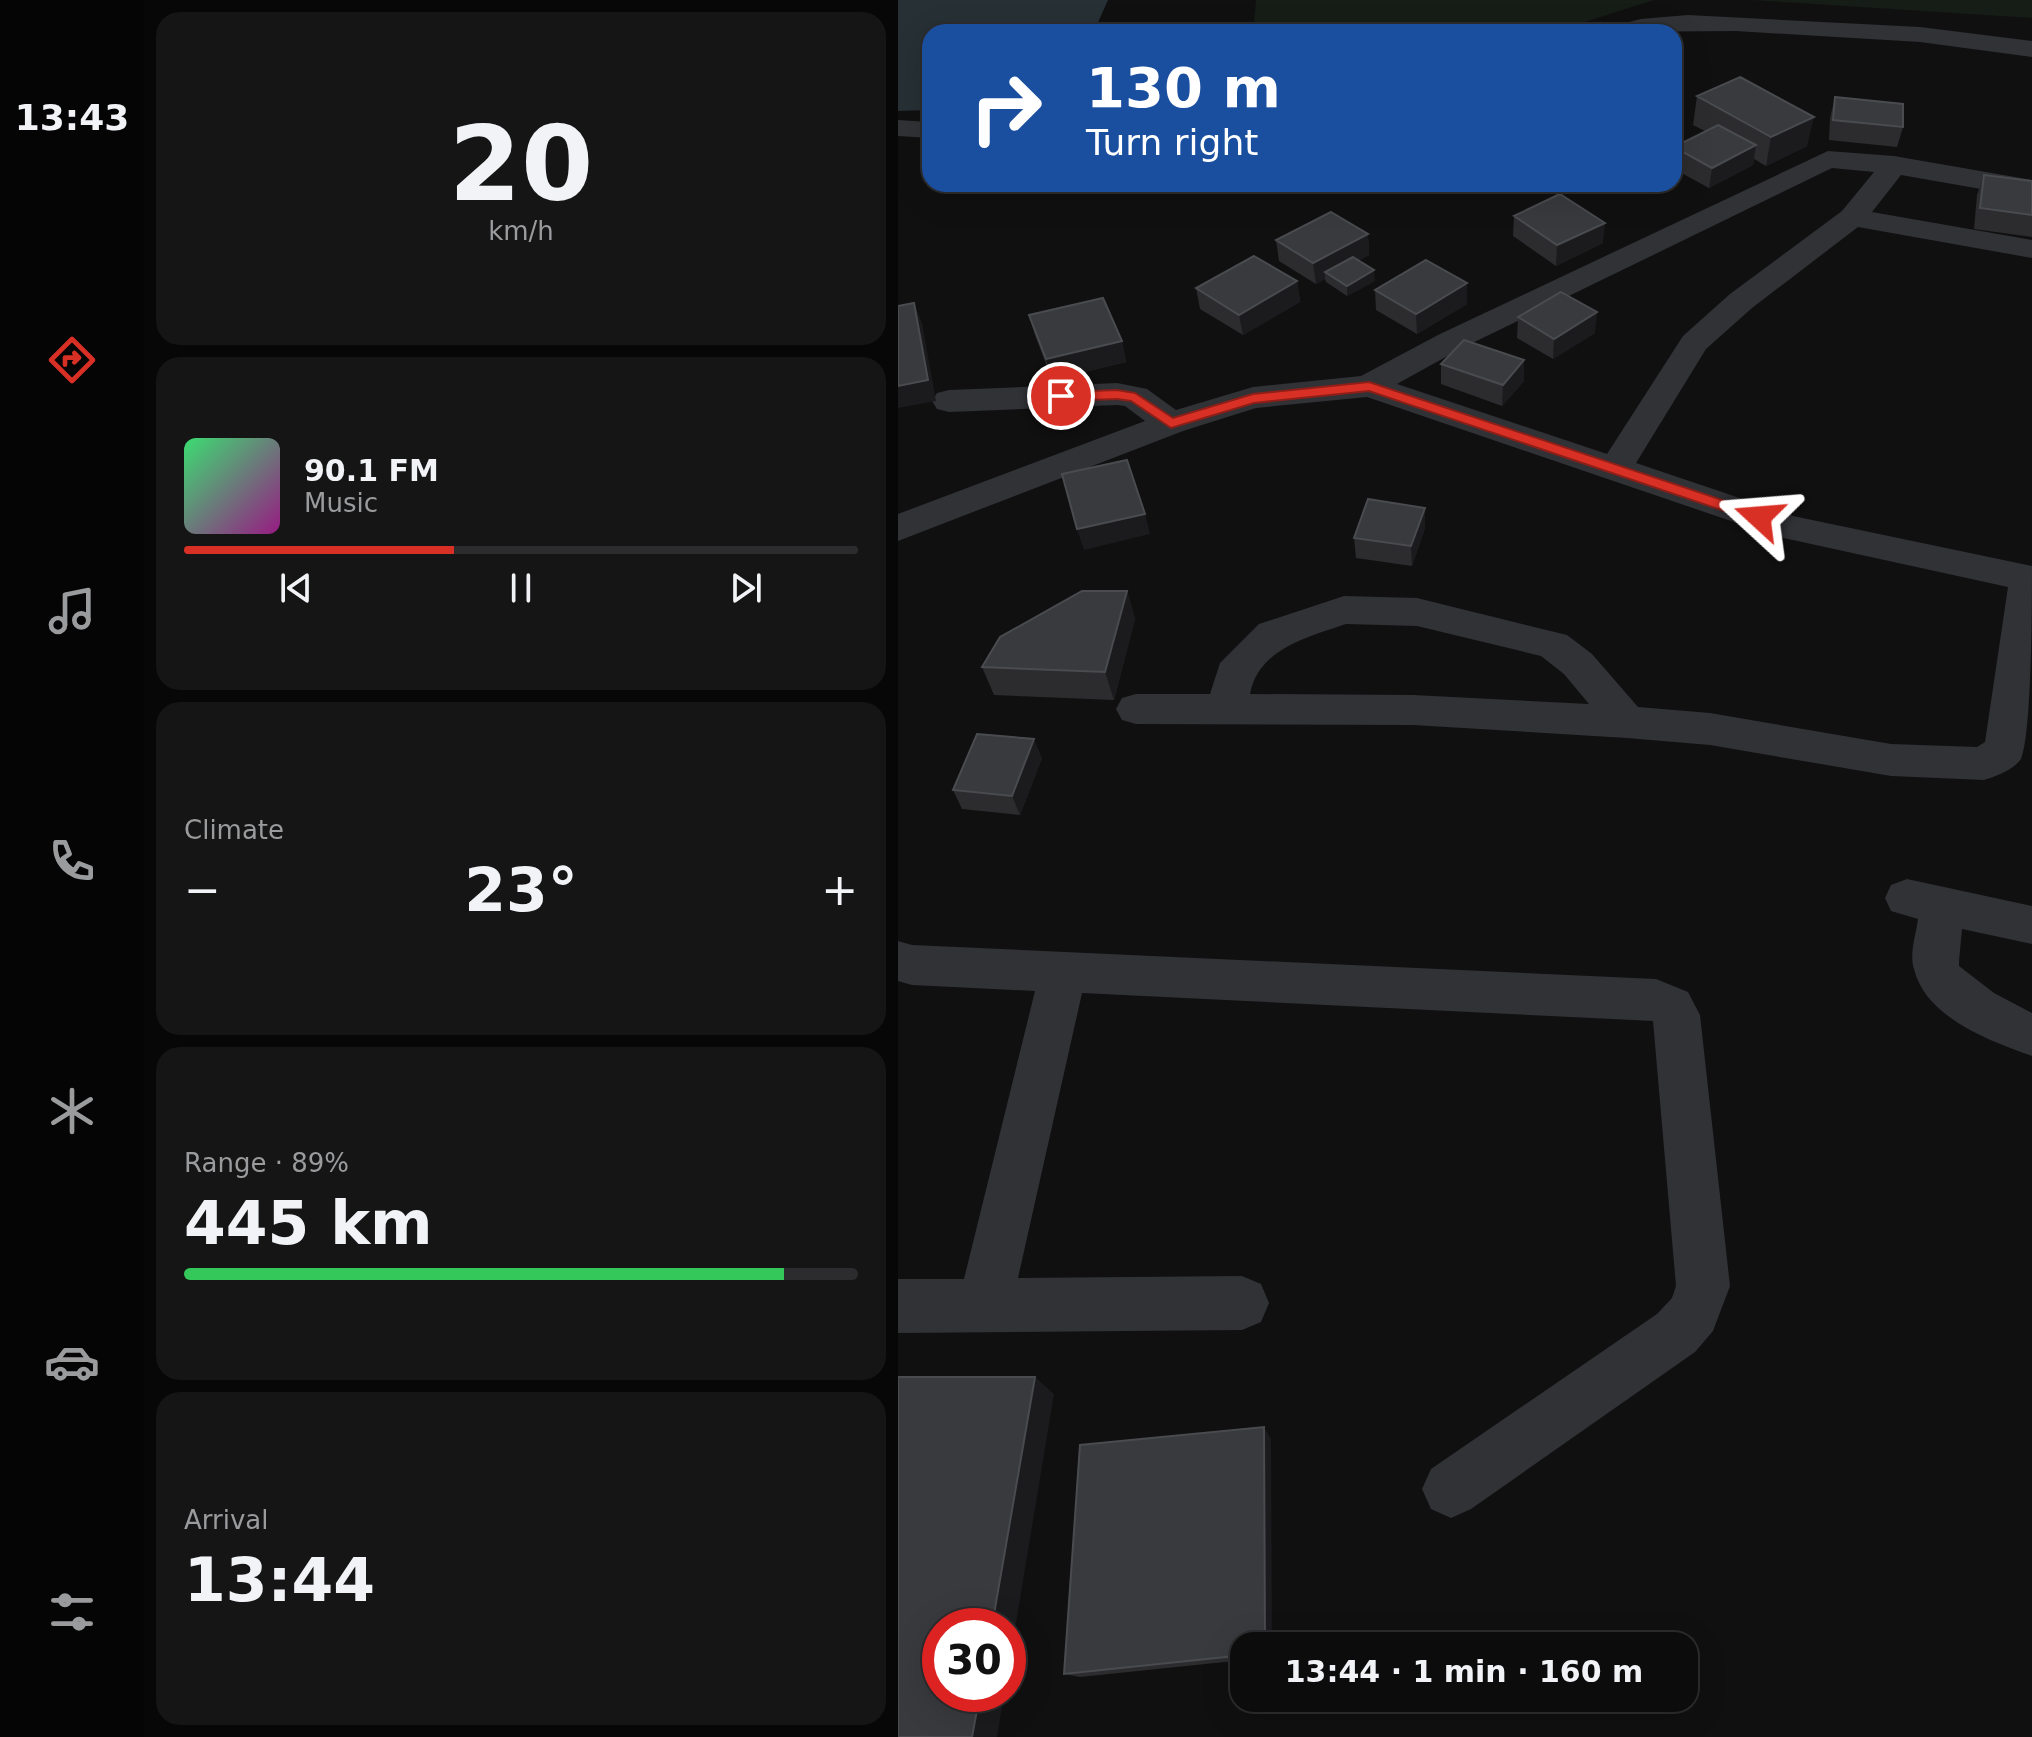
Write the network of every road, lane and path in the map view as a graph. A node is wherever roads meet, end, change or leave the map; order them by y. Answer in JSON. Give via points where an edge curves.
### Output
{"nodes":[{"id":1,"x":1656,"y":24,"type":"edge"},
{"id":2,"x":2032,"y":49,"type":"edge"},
{"id":3,"x":898,"y":128,"type":"edge"},
{"id":4,"x":922,"y":130,"type":"edge"},
{"id":5,"x":1894,"y":165,"type":"junction"},
{"id":6,"x":2032,"y":189,"type":"edge"},
{"id":7,"x":1852,"y":217,"type":"junction"},
{"id":8,"x":2032,"y":249,"type":"edge"},
{"id":9,"x":1369,"y":386,"type":"junction"},
{"id":10,"x":949,"y":401,"type":"dead end"},
{"id":11,"x":1171,"y":423,"type":"junction"},
{"id":12,"x":1615,"y":468,"type":"junction"},
{"id":13,"x":898,"y":528,"type":"edge"},
{"id":14,"x":2030,"y":579,"type":"edge"},
{"id":15,"x":1136,"y":709,"type":"dead end"},
{"id":16,"x":1227,"y":710,"type":"junction"},
{"id":17,"x":1627,"y":722,"type":"junction"},
{"id":18,"x":2032,"y":925,"type":"edge"},
{"id":19,"x":898,"y":961,"type":"edge"},
{"id":20,"x":1063,"y":973,"type":"junction"},
{"id":21,"x":2032,"y":1035,"type":"edge"},
{"id":22,"x":1242,"y":1303,"type":"dead end"},
{"id":23,"x":985,"y":1304,"type":"junction"},
{"id":24,"x":898,"y":1306,"type":"edge"},
{"id":25,"x":1451,"y":1489,"type":"dead end"}],
"edges":[{"from":1,"to":2,"type":"street","via":[[1896,33]]},
{"from":3,"to":4,"type":"street"},
{"from":5,"to":6,"type":"street"},
{"from":5,"to":7,"type":"street"},
{"from":5,"to":9,"type":"street","via":[[1845,158],[1811,165]]},
{"from":7,"to":8,"type":"street"},
{"from":7,"to":12,"type":"street","via":[[1694,343]]},
{"from":9,"to":11,"type":"street","via":[[1253,398]]},
{"from":9,"to":12,"type":"street"},
{"from":10,"to":11,"type":"street","via":[[1117,394],[1135,397]]},
{"from":11,"to":13,"type":"street"},
{"from":12,"to":14,"type":"street","via":[[1788,527]]},
{"from":14,"to":17,"type":"street","via":[[2005,750],[1984,764],[1891,760],[1710,729]]},
{"from":15,"to":16,"type":"street"},
{"from":16,"to":17,"type":"street","via":[[1413,710]]},
{"from":16,"to":17,"type":"street","via":[[1234,673],[1273,634],[1358,610],[1417,612],[1553,645],[1578,664]]},
{"from":18,"to":21,"type":"street","via":[[1925,902],[1943,984]]},
{"from":19,"to":20,"type":"street"},
{"from":20,"to":23,"type":"street"},
{"from":20,"to":25,"type":"street","via":[[1656,1000],[1671,1007],[1676,1015],[1703,1286],[1700,1305],[1676,1333]]},
{"from":22,"to":23,"type":"street"},
{"from":23,"to":24,"type":"street"}]}
